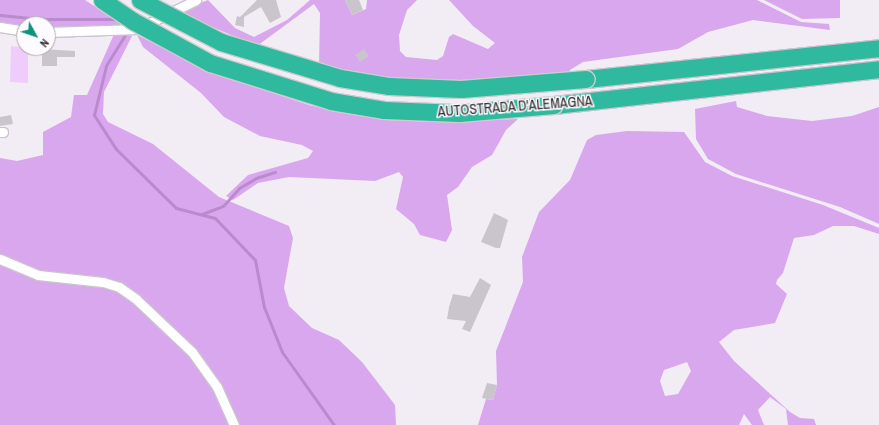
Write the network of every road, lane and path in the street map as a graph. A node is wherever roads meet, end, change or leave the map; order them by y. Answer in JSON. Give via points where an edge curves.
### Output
{"nodes":[{"id":1,"x":102,"y":0,"type":"edge"},
{"id":2,"x":140,"y":0,"type":"edge"},
{"id":3,"x":196,"y":0,"type":"edge"},
{"id":4,"x":0,"y":27,"type":"edge"},
{"id":5,"x":16,"y":30,"type":"edge"},
{"id":6,"x":56,"y":32,"type":"edge"},
{"id":7,"x":879,"y":48,"type":"edge"},
{"id":8,"x":879,"y":69,"type":"edge"},
{"id":9,"x":0,"y":259,"type":"edge"},
{"id":10,"x":234,"y":425,"type":"edge"}],
"edges":[{"from":1,"to":8,"type":"highway","name":"AUTOSTRADA D'ALEMAGNA","bridge":true,"via":[[133,21],[210,63],[331,101],[384,110],[459,113]]},
{"from":2,"to":7,"type":"highway","name":"AUTOSTRADA D'ALEMAGNA","bridge":true,"via":[[222,42],[340,78],[389,86],[461,89]]},
{"from":3,"to":6,"type":"street","via":[[137,29]]},
{"from":4,"to":5,"type":"street"},
{"from":9,"to":10,"type":"street","via":[[38,275],[103,282],[119,287],[136,299],[192,352],[217,387]]}]}
